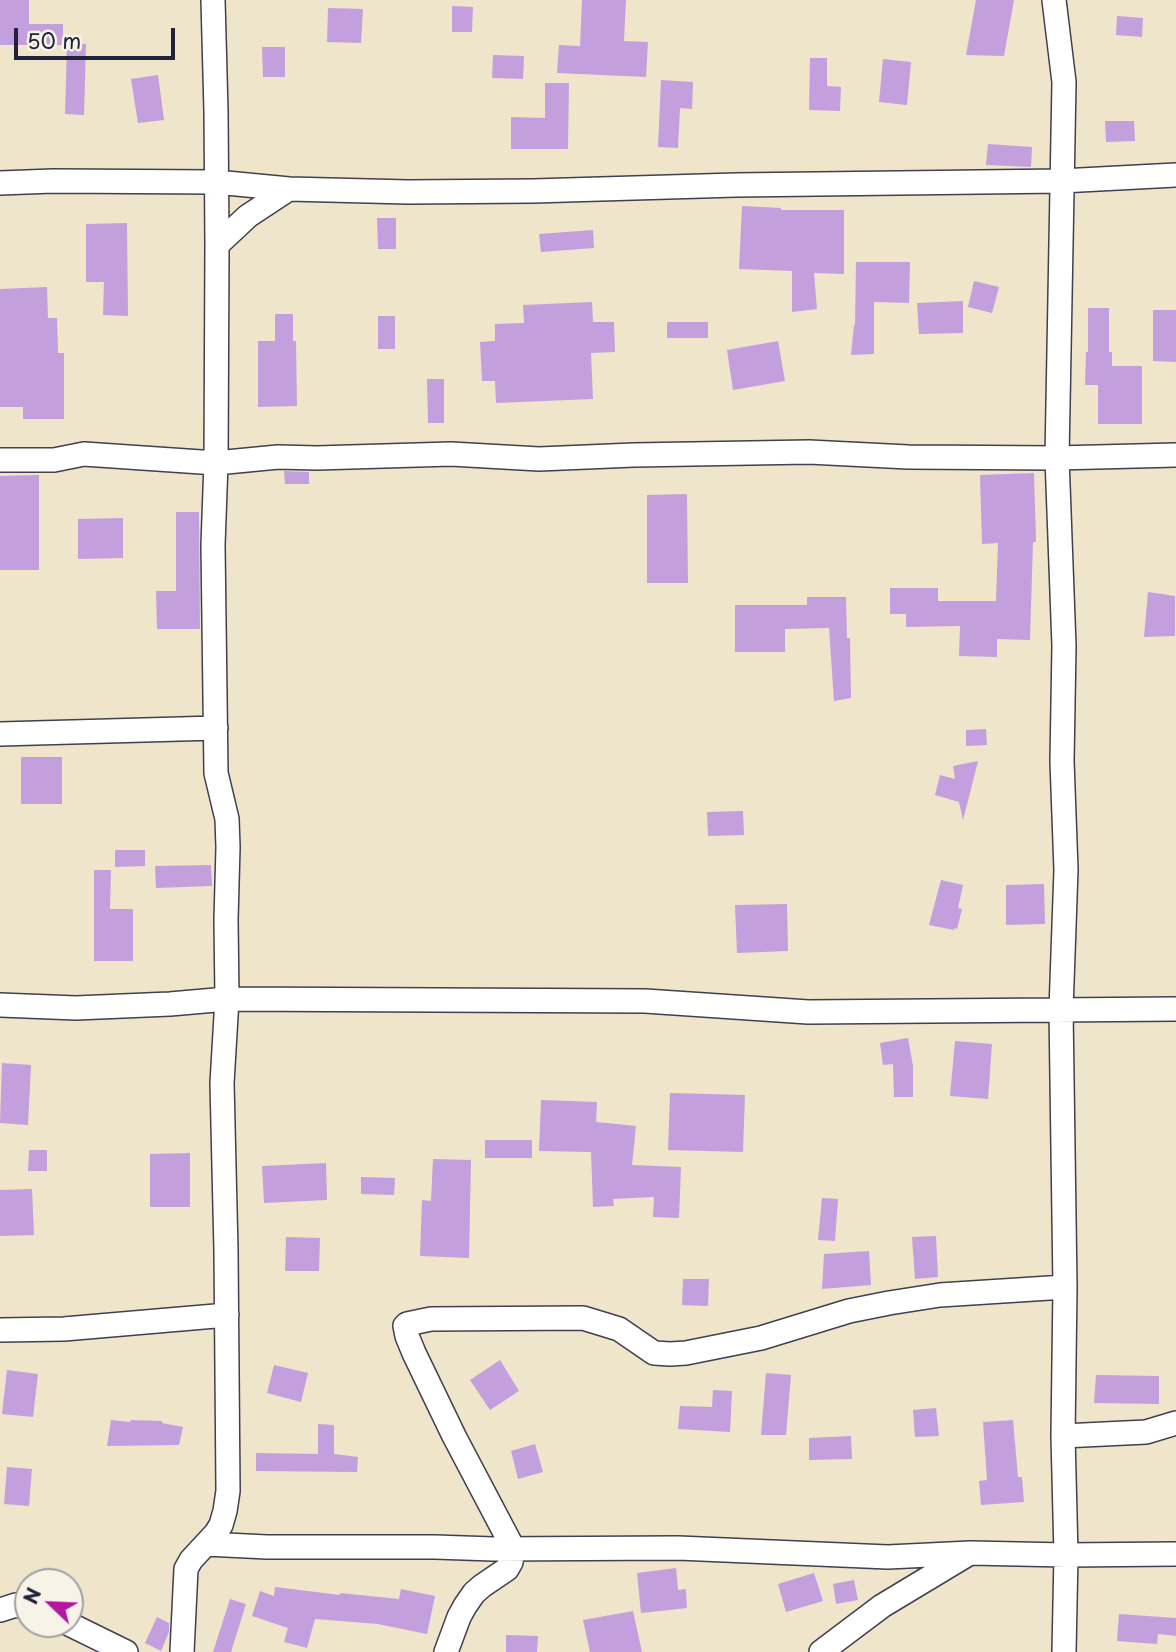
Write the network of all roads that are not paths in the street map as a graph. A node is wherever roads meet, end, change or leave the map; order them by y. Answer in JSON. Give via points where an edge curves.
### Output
{"nodes":[{"id":1,"x":213,"y":0,"type":"edge"},
{"id":2,"x":1054,"y":0,"type":"edge"},
{"id":3,"x":1176,"y":175,"type":"edge"},
{"id":4,"x":1061,"y":181,"type":"junction"},
{"id":5,"x":0,"y":183,"type":"edge"},
{"id":6,"x":216,"y":183,"type":"junction"},
{"id":7,"x":289,"y":189,"type":"junction"},
{"id":8,"x":217,"y":244,"type":"junction"},
{"id":9,"x":1176,"y":455,"type":"edge"},
{"id":10,"x":1056,"y":458,"type":"junction"},
{"id":11,"x":0,"y":460,"type":"edge"},
{"id":12,"x":216,"y":463,"type":"junction"},
{"id":13,"x":216,"y":728,"type":"junction"},
{"id":14,"x":0,"y":734,"type":"edge"},
{"id":15,"x":228,"y":999,"type":"junction"},
{"id":16,"x":0,"y":1005,"type":"edge"},
{"id":17,"x":1176,"y":1009,"type":"edge"},
{"id":18,"x":1061,"y":1010,"type":"junction"},
{"id":19,"x":1065,"y":1287,"type":"junction"},
{"id":20,"x":227,"y":1315,"type":"junction"},
{"id":21,"x":0,"y":1330,"type":"edge"},
{"id":22,"x":1176,"y":1423,"type":"edge"},
{"id":23,"x":1063,"y":1436,"type":"junction"},
{"id":24,"x":206,"y":1545,"type":"junction"},
{"id":25,"x":513,"y":1548,"type":"junction"},
{"id":26,"x":970,"y":1553,"type":"junction"},
{"id":27,"x":1176,"y":1554,"type":"edge"},
{"id":28,"x":1066,"y":1555,"type":"junction"},
{"id":29,"x":84,"y":1631,"type":"edge"},
{"id":30,"x":126,"y":1652,"type":"edge"},
{"id":31,"x":182,"y":1652,"type":"edge"},
{"id":32,"x":446,"y":1652,"type":"edge"},
{"id":33,"x":821,"y":1652,"type":"edge"},
{"id":34,"x":1064,"y":1652,"type":"edge"}],
"edges":[{"from":1,"to":6,"type":"street"},
{"from":2,"to":4,"type":"street","via":[[1064,82]]},
{"from":3,"to":4,"type":"street"},
{"from":4,"to":7,"type":"street","via":[[533,191]]},
{"from":4,"to":10,"type":"street"},
{"from":5,"to":6,"type":"street"},
{"from":6,"to":7,"type":"street"},
{"from":6,"to":8,"type":"street"},
{"from":7,"to":8,"type":"street"},
{"from":8,"to":12,"type":"street"},
{"from":9,"to":10,"type":"street"},
{"from":10,"to":12,"type":"street","via":[[809,452],[539,459],[451,454],[278,457]]},
{"from":10,"to":18,"type":"street","via":[[1064,646],[1066,870]]},
{"from":11,"to":12,"type":"street","via":[[54,460],[84,454]]},
{"from":12,"to":13,"type":"street"},
{"from":13,"to":14,"type":"street"},
{"from":13,"to":15,"type":"street","via":[[216,774],[227,819]]},
{"from":15,"to":16,"type":"street","via":[[76,1008]]},
{"from":15,"to":18,"type":"street","via":[[645,1001],[808,1012]]},
{"from":15,"to":20,"type":"street","via":[[222,1083]]},
{"from":17,"to":18,"type":"street"},
{"from":18,"to":19,"type":"street"},
{"from":19,"to":23,"type":"street"},
{"from":19,"to":25,"type":"street","via":[[889,1303],[761,1338],[670,1354],[654,1353],[619,1329],[583,1318],[431,1319],[407,1324],[414,1353]]},
{"from":20,"to":21,"type":"street"},
{"from":20,"to":24,"type":"street","via":[[228,1491],[221,1525]]},
{"from":22,"to":23,"type":"street","via":[[1146,1432]]},
{"from":23,"to":28,"type":"street"},
{"from":24,"to":25,"type":"street"},
{"from":24,"to":31,"type":"street","via":[[186,1569]]},
{"from":25,"to":26,"type":"street","via":[[678,1548],[888,1557]]},
{"from":25,"to":32,"type":"street","via":[[507,1569],[474,1593],[465,1606]]},
{"from":26,"to":28,"type":"street"},
{"from":26,"to":33,"type":"street","via":[[882,1606]]},
{"from":27,"to":28,"type":"street"},
{"from":28,"to":34,"type":"street"},
{"from":29,"to":30,"type":"street"}]}
